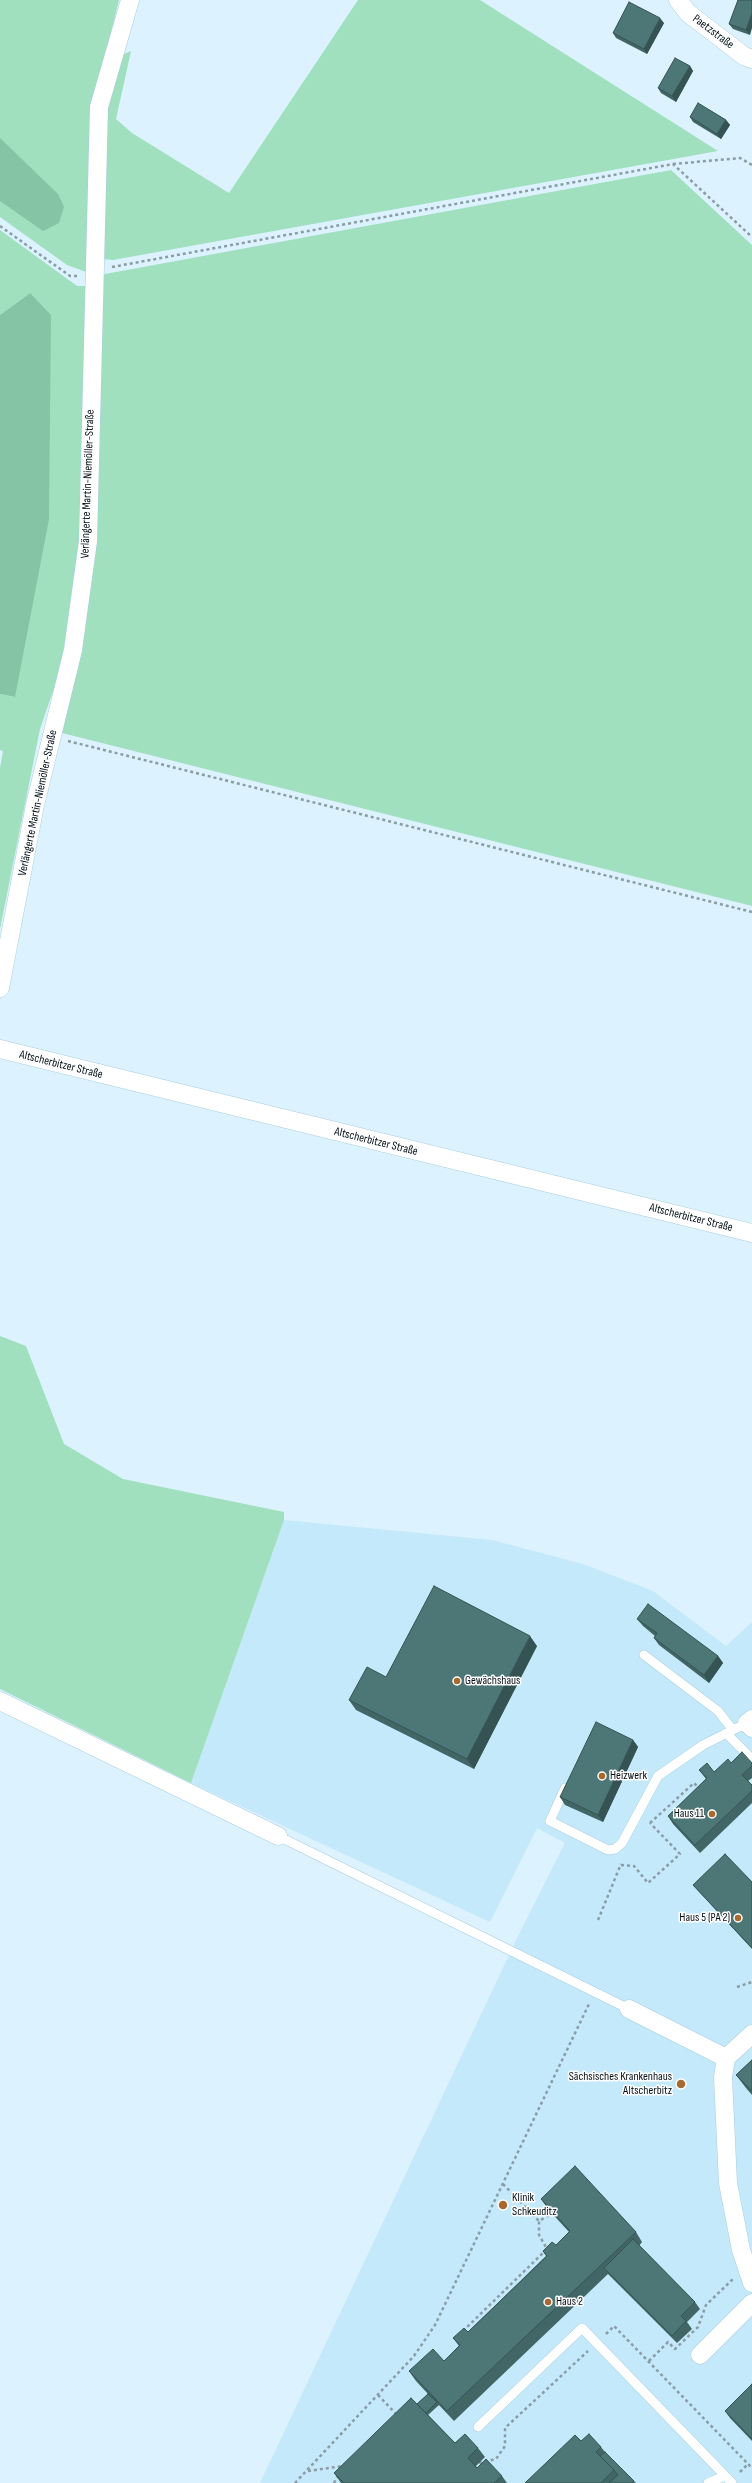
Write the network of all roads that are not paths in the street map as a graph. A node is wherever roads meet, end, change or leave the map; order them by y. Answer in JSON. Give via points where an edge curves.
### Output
{"nodes":[{"id":1,"x":130,"y":0,"type":"edge"},
{"id":2,"x":678,"y":0,"type":"edge"},
{"id":3,"x":752,"y":59,"type":"edge"},
{"id":4,"x":0,"y":988,"type":"edge"},
{"id":5,"x":0,"y":1049,"type":"edge"},
{"id":6,"x":752,"y":1233,"type":"edge"},
{"id":7,"x":644,"y":1655,"type":"dead end"},
{"id":8,"x":0,"y":1700,"type":"edge"},
{"id":9,"x":742,"y":1726,"type":"edge"},
{"id":10,"x":752,"y":1759,"type":"edge"},
{"id":11,"x":565,"y":1787,"type":"edge"},
{"id":12,"x":278,"y":1836,"type":"joint"},
{"id":13,"x":629,"y":2009,"type":"joint"},
{"id":14,"x":752,"y":2034,"type":"edge"},
{"id":15,"x":726,"y":2058,"type":"junction"},
{"id":16,"x":750,"y":2271,"type":"edge"},
{"id":17,"x":752,"y":2303,"type":"edge"},
{"id":18,"x":700,"y":2355,"type":"dead end"},
{"id":19,"x":478,"y":2427,"type":"dead end"},
{"id":20,"x":725,"y":2476,"type":"junction"},
{"id":21,"x":708,"y":2483,"type":"edge"},
{"id":22,"x":732,"y":2483,"type":"edge"}],
"edges":[{"from":1,"to":4,"type":"street","name":"Verlängerte Martin-Niemöller-Straße","via":[[99,107],[88,542],[73,650],[35,805]]},
{"from":2,"to":3,"type":"street","name":"Paetzstraße","via":[[688,13],[744,56]]},
{"from":5,"to":6,"type":"street","name":"Altscherbitzer Straße"},
{"from":7,"to":9,"type":"lane"},
{"from":8,"to":12,"type":"street"},
{"from":9,"to":10,"type":"lane"},
{"from":9,"to":11,"type":"lane","via":[[703,1745],[658,1776],[622,1843],[614,1849],[608,1850],[550,1821]]},
{"from":12,"to":13,"type":"lane"},
{"from":13,"to":15,"type":"street"},
{"from":14,"to":15,"type":"street"},
{"from":15,"to":16,"type":"street","via":[[723,2077],[728,2183]]},
{"from":17,"to":18,"type":"street"},
{"from":19,"to":20,"type":"lane","via":[[582,2328]]},
{"from":20,"to":21,"type":"lane"},
{"from":20,"to":22,"type":"lane"}]}
